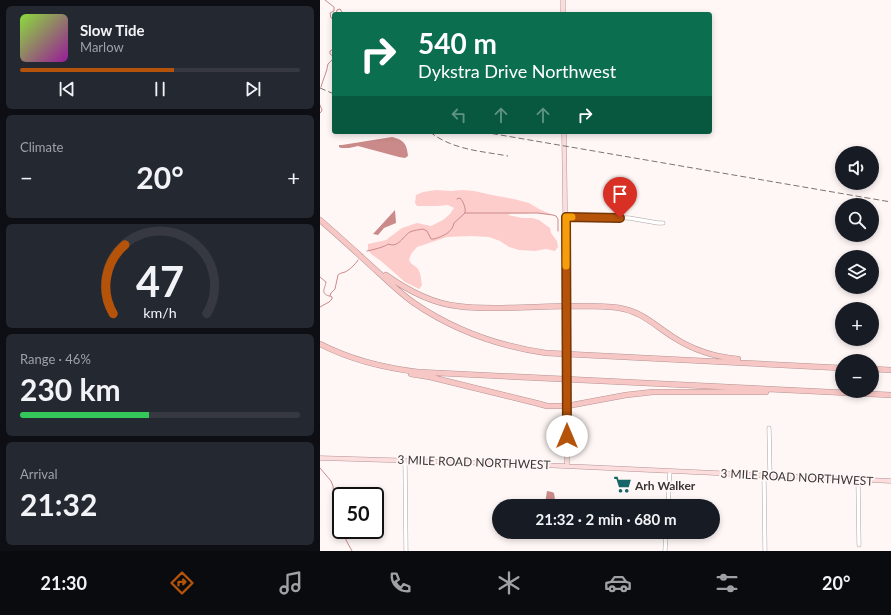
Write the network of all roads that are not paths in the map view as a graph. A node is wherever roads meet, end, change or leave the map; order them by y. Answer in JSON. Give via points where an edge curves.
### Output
{"nodes":[{"id":1,"x":563,"y":0,"type":"edge"},
{"id":2,"x":563,"y":12,"type":"edge"},
{"id":3,"x":564,"y":134,"type":"edge"},
{"id":4,"x":566,"y":217,"type":"junction"},
{"id":5,"x":320,"y":220,"type":"edge"},
{"id":6,"x":663,"y":223,"type":"dead end"},
{"id":7,"x":366,"y":261,"type":"junction"},
{"id":8,"x":567,"y":306,"type":"junction"},
{"id":9,"x":320,"y":344,"type":"edge"},
{"id":10,"x":375,"y":364,"type":"junction"},
{"id":11,"x":789,"y":365,"type":"junction"},
{"id":12,"x":835,"y":368,"type":"edge"},
{"id":13,"x":879,"y":369,"type":"edge"},
{"id":14,"x":891,"y":370,"type":"edge"},
{"id":15,"x":835,"y":392,"type":"edge"},
{"id":16,"x":835,"y":393,"type":"edge"},
{"id":17,"x":879,"y":394,"type":"edge"},
{"id":18,"x":891,"y":395,"type":"edge"},
{"id":19,"x":567,"y":406,"type":"junction"},
{"id":20,"x":769,"y":428,"type":"dead end"},
{"id":21,"x":320,"y":458,"type":"edge"},
{"id":22,"x":405,"y":460,"type":"junction"},
{"id":23,"x":567,"y":466,"type":"junction"},
{"id":24,"x":670,"y":470,"type":"junction"},
{"id":25,"x":764,"y":475,"type":"junction"},
{"id":26,"x":770,"y":475,"type":"junction"},
{"id":27,"x":858,"y":480,"type":"junction"},
{"id":28,"x":891,"y":481,"type":"edge"},
{"id":29,"x":668,"y":499,"type":"edge"},
{"id":30,"x":666,"y":539,"type":"edge"},
{"id":31,"x":860,"y":545,"type":"dead end"},
{"id":32,"x":406,"y":551,"type":"edge"},
{"id":33,"x":665,"y":551,"type":"edge"},
{"id":34,"x":765,"y":551,"type":"edge"}],
"edges":[{"from":1,"to":2,"type":"main road"},
{"from":3,"to":4,"type":"main road"},
{"from":4,"to":6,"type":"street","via":[[628,218]]},
{"from":4,"to":8,"type":"main road"},
{"from":5,"to":7,"type":"highway"},
{"from":7,"to":8,"type":"highway","via":[[410,291],[440,303],[475,308]]},
{"from":7,"to":11,"type":"highway","via":[[412,302],[437,317],[486,340],[514,347],[546,353]]},
{"from":8,"to":11,"type":"highway","via":[[623,308],[638,314],[681,342],[704,352],[725,358]]},
{"from":8,"to":19,"type":"main road","bridge":true},
{"from":9,"to":10,"type":"highway","via":[[346,356]]},
{"from":10,"to":15,"type":"highway","via":[[430,372]]},
{"from":10,"to":19,"type":"highway","via":[[393,371],[426,376],[548,406]]},
{"from":11,"to":12,"type":"highway"},
{"from":13,"to":14,"type":"highway"},
{"from":16,"to":19,"type":"highway","via":[[653,392]]},
{"from":17,"to":18,"type":"highway"},
{"from":19,"to":23,"type":"main road"},
{"from":20,"to":26,"type":"street"},
{"from":21,"to":22,"type":"main road","name":"3 MILE ROAD NORTHWEST"},
{"from":22,"to":23,"type":"main road","name":"3 MILE ROAD NORTHWEST"},
{"from":22,"to":32,"type":"street"},
{"from":23,"to":24,"type":"main road","name":"3 MILE ROAD NORTHWEST"},
{"from":24,"to":25,"type":"main road","name":"3 MILE ROAD NORTHWEST"},
{"from":24,"to":29,"type":"street"},
{"from":25,"to":26,"type":"main road","name":"3 MILE ROAD NORTHWEST"},
{"from":25,"to":34,"type":"street"},
{"from":26,"to":27,"type":"main road","name":"3 MILE ROAD NORTHWEST"},
{"from":27,"to":28,"type":"main road","name":"3 MILE ROAD NORTHWEST"},
{"from":27,"to":31,"type":"street"},
{"from":30,"to":33,"type":"street"}]}
